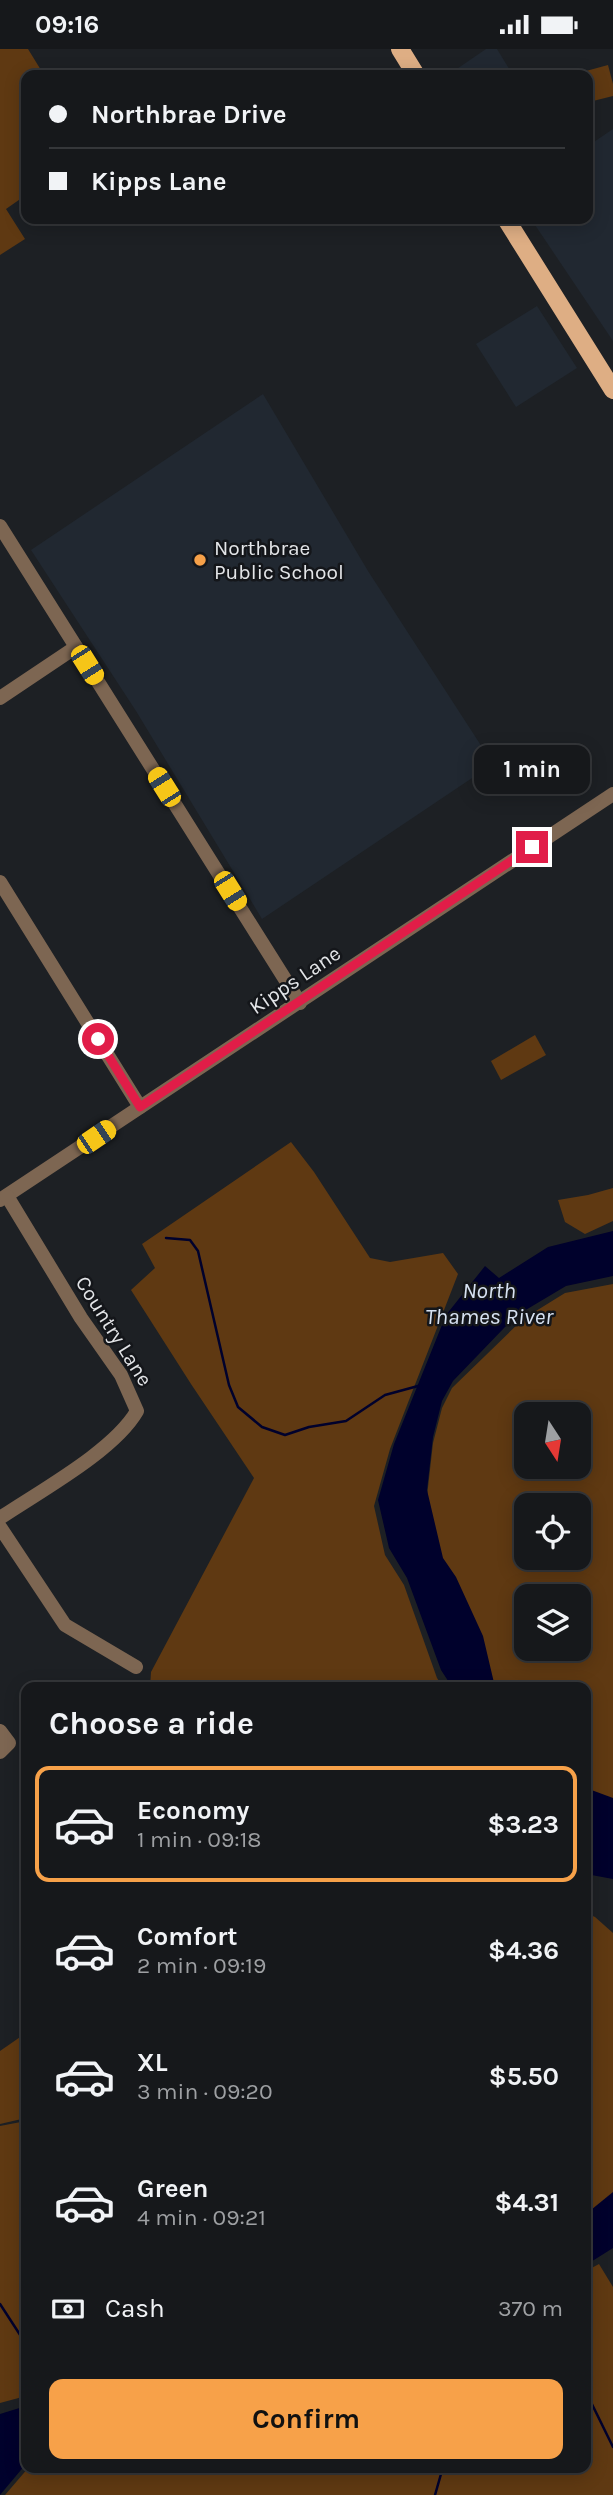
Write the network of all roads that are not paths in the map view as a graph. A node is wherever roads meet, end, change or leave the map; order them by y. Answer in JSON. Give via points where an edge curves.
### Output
{"nodes":[{"id":1,"x":400,"y":49,"type":"edge"},
{"id":2,"x":413,"y":70,"type":"edge"},
{"id":3,"x":509,"y":224,"type":"edge"},
{"id":4,"x":613,"y":390,"type":"edge"},
{"id":5,"x":0,"y":526,"type":"edge"},
{"id":6,"x":76,"y":647,"type":"junction"},
{"id":7,"x":0,"y":698,"type":"edge"},
{"id":8,"x":613,"y":794,"type":"edge"},
{"id":9,"x":0,"y":882,"type":"edge"},
{"id":10,"x":300,"y":1003,"type":"junction"},
{"id":11,"x":140,"y":1107,"type":"junction"},
{"id":12,"x":3,"y":1198,"type":"edge"},
{"id":13,"x":0,"y":1518,"type":"edge"},
{"id":14,"x":0,"y":1527,"type":"edge"},
{"id":15,"x":136,"y":1667,"type":"dead end"},
{"id":16,"x":0,"y":1731,"type":"edge"},
{"id":17,"x":0,"y":1752,"type":"edge"}],
"edges":[{"from":1,"to":2,"type":"main road"},
{"from":3,"to":4,"type":"main road"},
{"from":5,"to":6,"type":"street"},
{"from":6,"to":7,"type":"street"},
{"from":6,"to":10,"type":"street"},
{"from":8,"to":10,"type":"street","name":"Kipps Lane"},
{"from":9,"to":11,"type":"street"},
{"from":10,"to":11,"type":"street","name":"Kipps Lane"},
{"from":11,"to":12,"type":"street","name":"Kipps Lane"},
{"from":12,"to":13,"type":"street","name":"Country Lane","via":[[121,1374],[137,1411],[101,1449]]},
{"from":14,"to":15,"type":"street","via":[[65,1625]]},
{"from":16,"to":17,"type":"street","via":[[9,1743]]}]}
